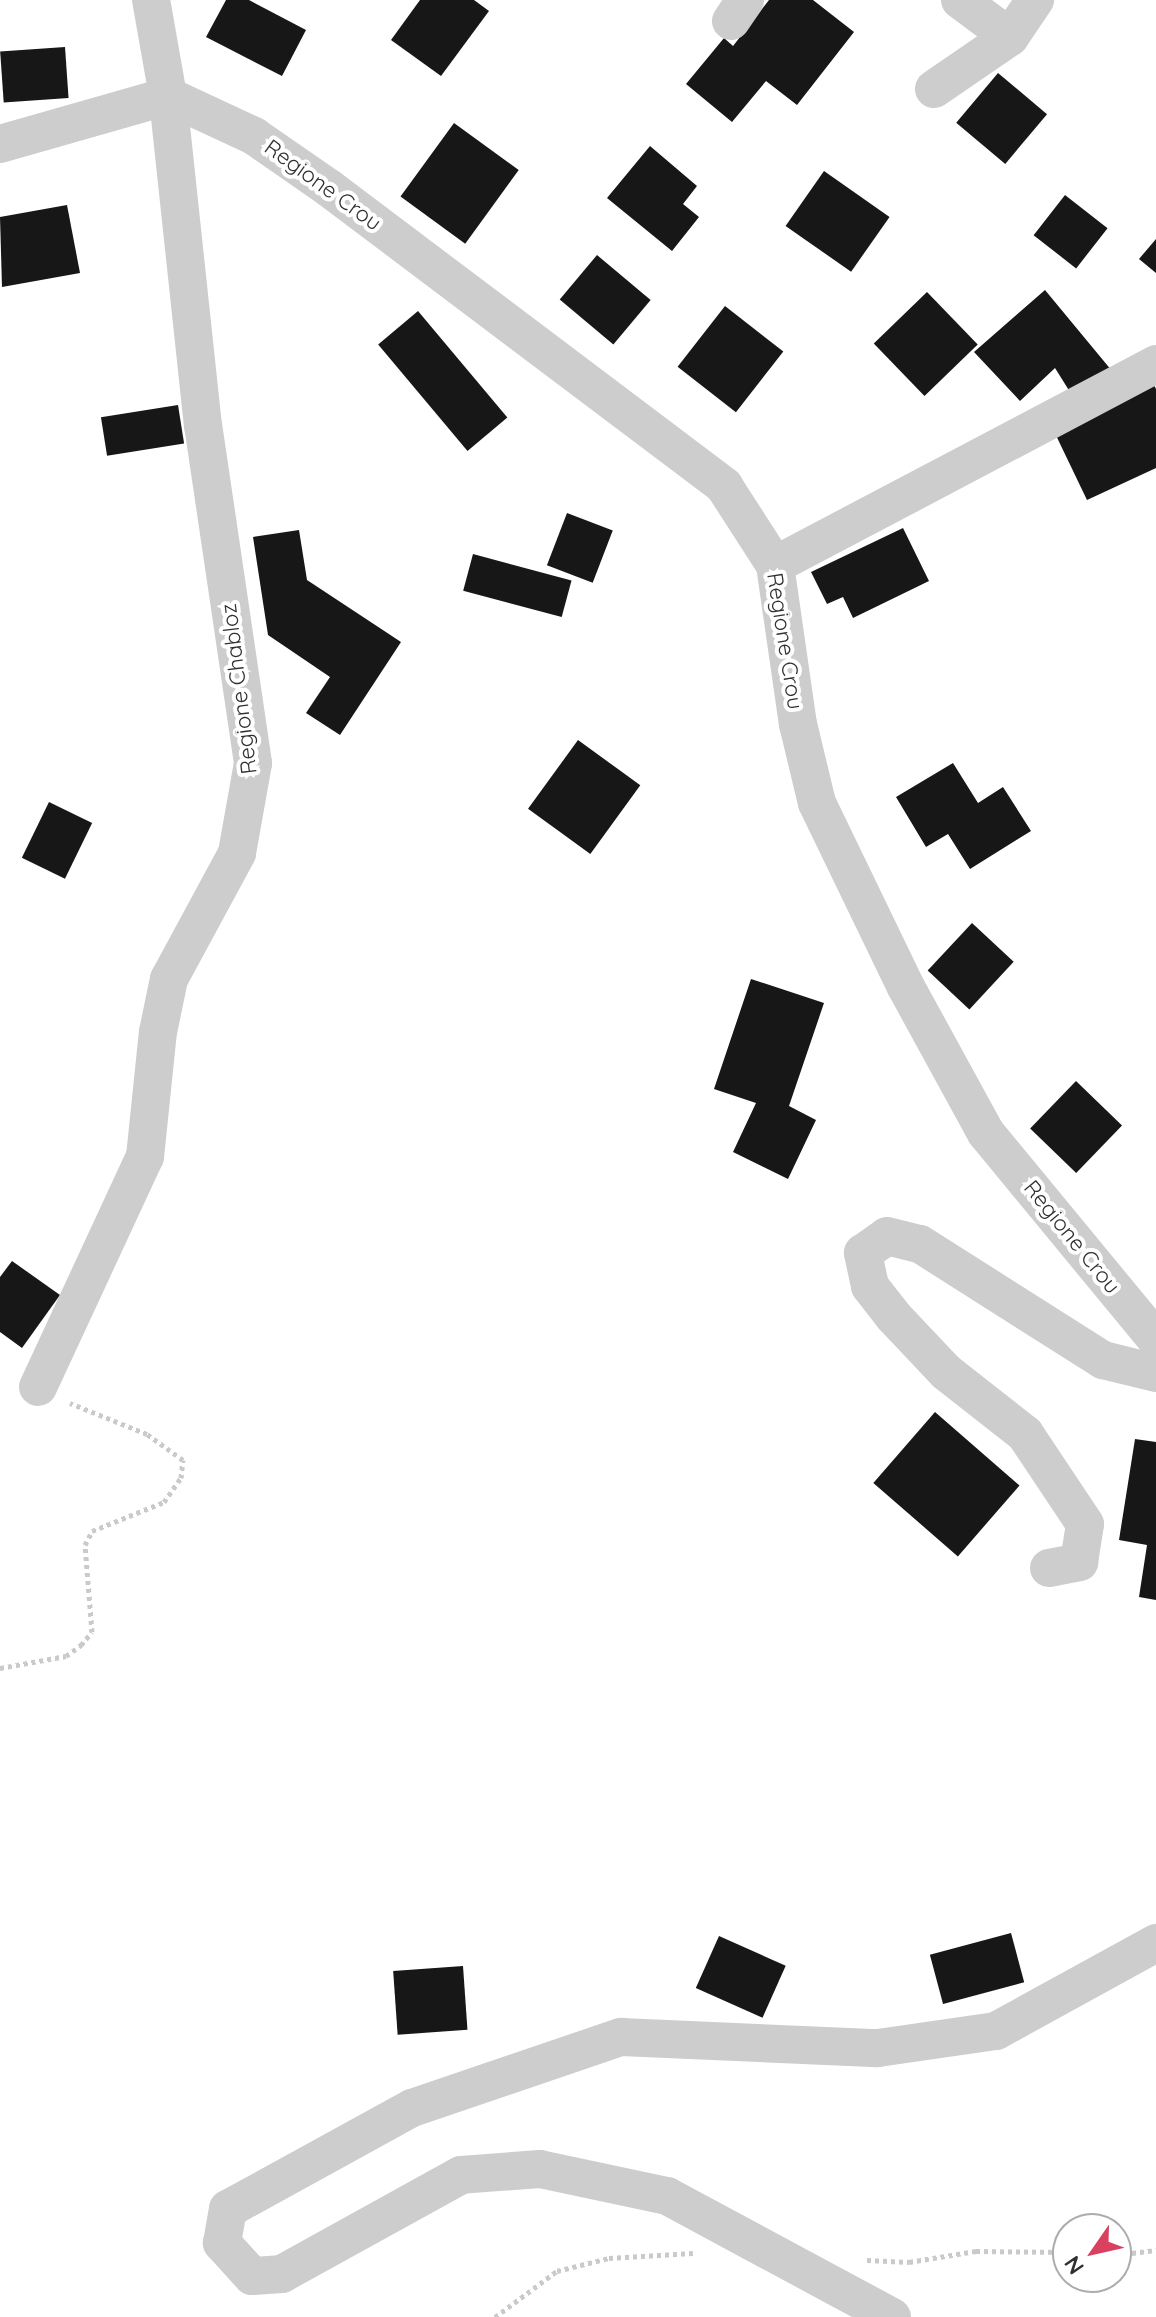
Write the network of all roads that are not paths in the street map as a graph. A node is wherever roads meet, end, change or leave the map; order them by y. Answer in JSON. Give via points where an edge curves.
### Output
{"nodes":[{"id":1,"x":151,"y":0,"type":"edge"},
{"id":2,"x":960,"y":0,"type":"edge"},
{"id":3,"x":1035,"y":0,"type":"edge"},
{"id":4,"x":1010,"y":37,"type":"junction"},
{"id":5,"x":934,"y":89,"type":"dead end"},
{"id":6,"x":168,"y":96,"type":"junction"},
{"id":7,"x":0,"y":144,"type":"edge"},
{"id":8,"x":1156,"y":364,"type":"edge"},
{"id":9,"x":775,"y":565,"type":"junction"},
{"id":10,"x":1156,"y":1339,"type":"edge"},
{"id":11,"x":1156,"y":1373,"type":"edge"},
{"id":12,"x":38,"y":1387,"type":"road end"},
{"id":13,"x":1049,"y":1568,"type":"dead end"},
{"id":14,"x":1156,"y":1943,"type":"edge"},
{"id":15,"x":892,"y":2317,"type":"edge"}],
"edges":[{"from":1,"to":6,"type":"street","name":"Regione Chabloz"},
{"from":2,"to":4,"type":"street"},
{"from":3,"to":4,"type":"street"},
{"from":4,"to":5,"type":"street"},
{"from":6,"to":7,"type":"street"},
{"from":6,"to":9,"type":"street","name":"Regione Crou","via":[[254,136],[509,319],[724,486]]},
{"from":6,"to":12,"type":"street","name":"Regione Chabloz","via":[[203,426],[253,763],[237,853],[169,979],[145,1157]]},
{"from":8,"to":9,"type":"street"},
{"from":9,"to":10,"type":"street","name":"Regione Crou","via":[[798,724],[817,803],[906,987],[986,1133]]},
{"from":11,"to":13,"type":"street","via":[[1103,1360],[920,1244],[887,1236],[863,1253],[870,1286],[894,1317],[946,1372],[1025,1434],[1085,1524],[1079,1562]]},
{"from":14,"to":15,"type":"street","via":[[996,2031],[878,2048],[621,2037],[412,2108],[228,2209],[222,2243],[252,2276],[282,2274],[461,2175],[540,2169],[667,2196]]}]}
